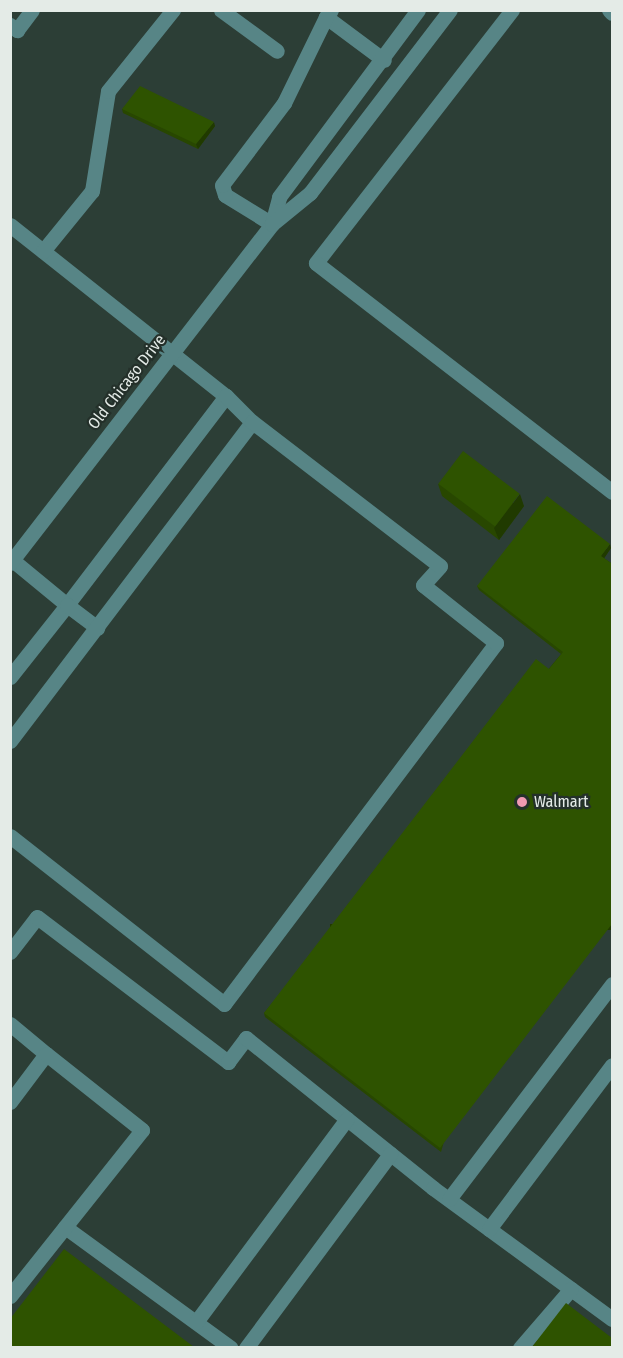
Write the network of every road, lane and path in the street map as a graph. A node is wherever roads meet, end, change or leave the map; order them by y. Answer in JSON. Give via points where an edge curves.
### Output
{"nodes":[{"id":1,"x":32,"y":10,"type":"edge"},
{"id":2,"x":173,"y":10,"type":"edge"},
{"id":3,"x":221,"y":10,"type":"edge"},
{"id":4,"x":418,"y":10,"type":"edge"},
{"id":5,"x":450,"y":10,"type":"edge"},
{"id":6,"x":512,"y":10,"type":"edge"},
{"id":7,"x":609,"y":10,"type":"edge"},
{"id":8,"x":612,"y":13,"type":"edge"},
{"id":9,"x":329,"y":14,"type":"edge"},
{"id":10,"x":13,"y":31,"type":"edge"},
{"id":11,"x":277,"y":51,"type":"dead end"},
{"id":12,"x":384,"y":60,"type":"junction"},
{"id":13,"x":272,"y":224,"type":"junction"},
{"id":14,"x":10,"y":225,"type":"edge"},
{"id":15,"x":43,"y":251,"type":"junction"},
{"id":16,"x":171,"y":355,"type":"junction"},
{"id":17,"x":226,"y":396,"type":"junction"},
{"id":18,"x":252,"y":422,"type":"junction"},
{"id":19,"x":612,"y":492,"type":"edge"},
{"id":20,"x":11,"y":560,"type":"edge"},
{"id":21,"x":67,"y":605,"type":"junction"},
{"id":22,"x":97,"y":628,"type":"junction"},
{"id":23,"x":10,"y":677,"type":"edge"},
{"id":24,"x":10,"y":741,"type":"edge"},
{"id":25,"x":10,"y":836,"type":"edge"},
{"id":26,"x":10,"y":952,"type":"edge"},
{"id":27,"x":612,"y":984,"type":"edge"},
{"id":28,"x":10,"y":1024,"type":"edge"},
{"id":29,"x":46,"y":1054,"type":"junction"},
{"id":30,"x":612,"y":1065,"type":"edge"},
{"id":31,"x":10,"y":1102,"type":"edge"},
{"id":32,"x":347,"y":1119,"type":"junction"},
{"id":33,"x":390,"y":1154,"type":"junction"},
{"id":34,"x":449,"y":1199,"type":"junction"},
{"id":35,"x":65,"y":1227,"type":"junction"},
{"id":36,"x":489,"y":1229,"type":"junction"},
{"id":37,"x":571,"y":1289,"type":"junction"},
{"id":38,"x":10,"y":1296,"type":"edge"},
{"id":39,"x":612,"y":1319,"type":"edge"},
{"id":40,"x":196,"y":1322,"type":"junction"},
{"id":41,"x":231,"y":1347,"type":"edge"},
{"id":42,"x":246,"y":1347,"type":"edge"},
{"id":43,"x":520,"y":1347,"type":"edge"}],
"edges":[{"from":1,"to":10,"type":"street"},
{"from":2,"to":15,"type":"street","via":[[108,91],[92,191]]},
{"from":3,"to":11,"type":"street"},
{"from":4,"to":12,"type":"street","name":"Old Chicago Drive"},
{"from":5,"to":13,"type":"street","name":"Old Chicago Drive","via":[[310,193]]},
{"from":6,"to":19,"type":"street","via":[[316,263]]},
{"from":7,"to":8,"type":"street"},
{"from":9,"to":12,"type":"street"},
{"from":9,"to":13,"type":"street","via":[[284,103],[222,185],[225,195]]},
{"from":12,"to":13,"type":"street","name":"Old Chicago Drive","via":[[279,197]]},
{"from":13,"to":16,"type":"street","name":"Old Chicago Drive"},
{"from":14,"to":15,"type":"street"},
{"from":15,"to":16,"type":"street"},
{"from":16,"to":17,"type":"street"},
{"from":16,"to":20,"type":"street","name":"Old Chicago Drive"},
{"from":17,"to":18,"type":"street"},
{"from":17,"to":21,"type":"street"},
{"from":18,"to":22,"type":"street"},
{"from":18,"to":25,"type":"street","via":[[440,566],[423,585],[496,643],[224,1004]]},
{"from":20,"to":21,"type":"street"},
{"from":21,"to":22,"type":"street"},
{"from":21,"to":23,"type":"street"},
{"from":22,"to":24,"type":"street"},
{"from":26,"to":32,"type":"street","via":[[37,917],[228,1062],[246,1038]]},
{"from":27,"to":34,"type":"street"},
{"from":28,"to":29,"type":"street"},
{"from":29,"to":31,"type":"street"},
{"from":29,"to":35,"type":"street","via":[[142,1130]]},
{"from":30,"to":36,"type":"street"},
{"from":32,"to":33,"type":"street"},
{"from":32,"to":40,"type":"street"},
{"from":33,"to":34,"type":"street"},
{"from":33,"to":42,"type":"street"},
{"from":34,"to":36,"type":"street"},
{"from":35,"to":38,"type":"street"},
{"from":35,"to":40,"type":"street"},
{"from":36,"to":37,"type":"street"},
{"from":37,"to":39,"type":"street"},
{"from":37,"to":43,"type":"street"},
{"from":40,"to":41,"type":"street"}]}
